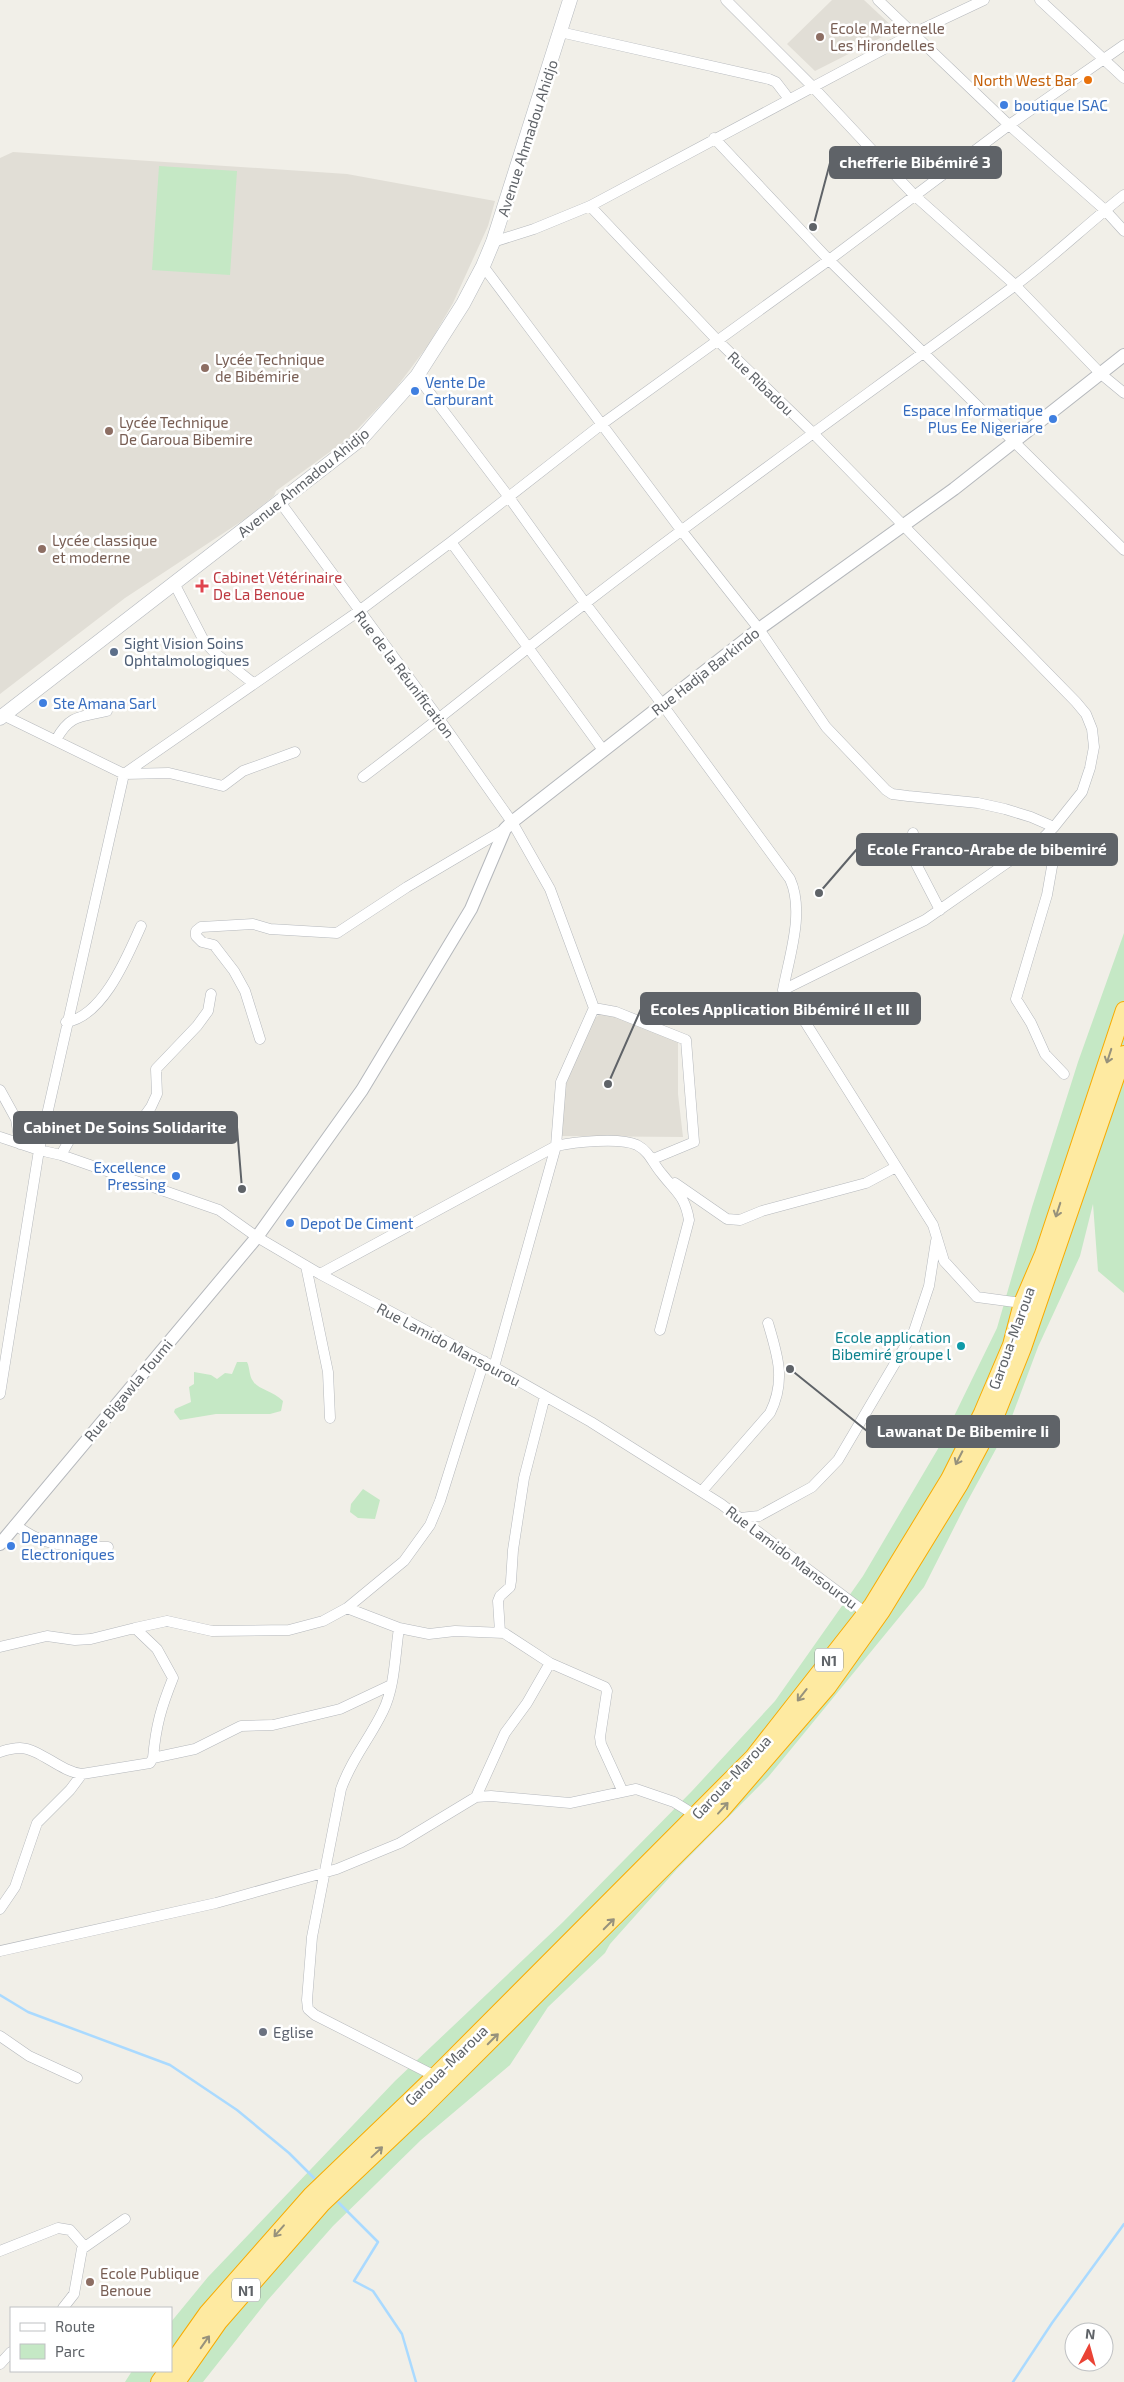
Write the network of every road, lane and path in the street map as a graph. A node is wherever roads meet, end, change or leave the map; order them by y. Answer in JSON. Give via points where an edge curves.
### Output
{"nodes":[{"id":1,"x":570,"y":0,"type":"edge"},
{"id":2,"x":726,"y":0,"type":"edge"},
{"id":3,"x":878,"y":0,"type":"edge"},
{"id":4,"x":984,"y":0,"type":"edge"},
{"id":5,"x":1040,"y":0,"type":"edge"},
{"id":6,"x":560,"y":32,"type":"junction"},
{"id":7,"x":914,"y":33,"type":"junction"},
{"id":8,"x":1124,"y":45,"type":"edge"},
{"id":9,"x":1104,"y":60,"type":"junction"},
{"id":10,"x":1124,"y":78,"type":"edge"},
{"id":11,"x":813,"y":87,"type":"junction"},
{"id":12,"x":789,"y":99,"type":"junction"},
{"id":13,"x":1009,"y":125,"type":"junction"},
{"id":14,"x":714,"y":138,"type":"junction"},
{"id":15,"x":914,"y":195,"type":"junction"},
{"id":16,"x":1124,"y":195,"type":"edge"},
{"id":17,"x":590,"y":206,"type":"junction"},
{"id":18,"x":1105,"y":210,"type":"junction"},
{"id":19,"x":1124,"y":231,"type":"edge"},
{"id":20,"x":493,"y":242,"type":"junction"},
{"id":21,"x":829,"y":260,"type":"junction"},
{"id":22,"x":484,"y":266,"type":"junction"},
{"id":23,"x":1015,"y":285,"type":"junction"},
{"id":24,"x":718,"y":341,"type":"junction"},
{"id":25,"x":923,"y":351,"type":"junction"},
{"id":26,"x":1124,"y":355,"type":"edge"},
{"id":27,"x":1102,"y":374,"type":"junction"},
{"id":28,"x":417,"y":376,"type":"junction"},
{"id":29,"x":1124,"y":393,"type":"edge"},
{"id":30,"x":602,"y":424,"type":"junction"},
{"id":31,"x":812,"y":432,"type":"junction"},
{"id":32,"x":1014,"y":442,"type":"junction"},
{"id":33,"x":508,"y":496,"type":"junction"},
{"id":34,"x":280,"y":502,"type":"junction"},
{"id":35,"x":902,"y":525,"type":"junction"},
{"id":36,"x":681,"y":530,"type":"junction"},
{"id":37,"x":451,"y":542,"type":"junction"},
{"id":38,"x":1124,"y":550,"type":"edge"},
{"id":39,"x":174,"y":584,"type":"junction"},
{"id":40,"x":585,"y":603,"type":"junction"},
{"id":41,"x":359,"y":611,"type":"junction"},
{"id":42,"x":759,"y":629,"type":"junction"},
{"id":43,"x":528,"y":649,"type":"junction"},
{"id":44,"x":253,"y":684,"type":"junction"},
{"id":45,"x":662,"y":704,"type":"junction"},
{"id":46,"x":107,"y":711,"type":"dead end"},
{"id":47,"x":2,"y":717,"type":"edge"},
{"id":48,"x":440,"y":720,"type":"junction"},
{"id":49,"x":56,"y":740,"type":"junction"},
{"id":50,"x":603,"y":750,"type":"junction"},
{"id":51,"x":295,"y":752,"type":"dead end"},
{"id":52,"x":124,"y":774,"type":"junction"},
{"id":53,"x":363,"y":777,"type":"dead end"},
{"id":54,"x":508,"y":826,"type":"junction"},
{"id":55,"x":1051,"y":830,"type":"junction"},
{"id":56,"x":913,"y":833,"type":"dead end"},
{"id":57,"x":940,"y":910,"type":"junction"},
{"id":58,"x":142,"y":926,"type":"dead end"},
{"id":59,"x":783,"y":990,"type":"junction"},
{"id":60,"x":211,"y":994,"type":"dead end"},
{"id":61,"x":594,"y":1008,"type":"junction"},
{"id":62,"x":1124,"y":1010,"type":"edge"},
{"id":63,"x":66,"y":1022,"type":"junction"},
{"id":64,"x":260,"y":1039,"type":"dead end"},
{"id":65,"x":1124,"y":1054,"type":"edge"},
{"id":66,"x":1064,"y":1074,"type":"dead end"},
{"id":67,"x":0,"y":1090,"type":"edge"},
{"id":68,"x":0,"y":1137,"type":"edge"},
{"id":69,"x":20,"y":1144,"type":"junction"},
{"id":70,"x":556,"y":1146,"type":"junction"},
{"id":71,"x":39,"y":1150,"type":"junction"},
{"id":72,"x":61,"y":1155,"type":"junction"},
{"id":73,"x":653,"y":1159,"type":"junction"},
{"id":74,"x":896,"y":1167,"type":"junction"},
{"id":75,"x":661,"y":1173,"type":"junction"},
{"id":76,"x":257,"y":1236,"type":"junction"},
{"id":77,"x":937,"y":1238,"type":"junction"},
{"id":78,"x":306,"y":1266,"type":"junction"},
{"id":79,"x":320,"y":1274,"type":"junction"},
{"id":80,"x":1022,"y":1302,"type":"junction"},
{"id":81,"x":768,"y":1323,"type":"dead end"},
{"id":82,"x":660,"y":1330,"type":"dead end"},
{"id":83,"x":484,"y":1362,"type":"junction"},
{"id":84,"x":494,"y":1366,"type":"junction"},
{"id":85,"x":0,"y":1394,"type":"edge"},
{"id":86,"x":545,"y":1396,"type":"junction"},
{"id":87,"x":330,"y":1418,"type":"dead end"},
{"id":88,"x":702,"y":1492,"type":"junction"},
{"id":89,"x":740,"y":1518,"type":"junction"},
{"id":90,"x":16,"y":1525,"type":"junction"},
{"id":91,"x":0,"y":1544,"type":"edge"},
{"id":92,"x":108,"y":1548,"type":"dead end"},
{"id":93,"x":347,"y":1608,"type":"junction"},
{"id":94,"x":866,"y":1613,"type":"junction"},
{"id":95,"x":136,"y":1628,"type":"junction"},
{"id":96,"x":399,"y":1628,"type":"junction"},
{"id":97,"x":500,"y":1632,"type":"junction"},
{"id":98,"x":0,"y":1647,"type":"edge"},
{"id":99,"x":550,"y":1662,"type":"junction"},
{"id":100,"x":391,"y":1684,"type":"junction"},
{"id":101,"x":0,"y":1752,"type":"edge"},
{"id":102,"x":153,"y":1758,"type":"junction"},
{"id":103,"x":82,"y":1774,"type":"junction"},
{"id":104,"x":622,"y":1790,"type":"junction"},
{"id":105,"x":476,"y":1797,"type":"junction"},
{"id":106,"x":695,"y":1815,"type":"junction"},
{"id":107,"x":324,"y":1872,"type":"junction"},
{"id":108,"x":0,"y":1909,"type":"edge"},
{"id":109,"x":0,"y":1951,"type":"edge"},
{"id":110,"x":0,"y":2036,"type":"edge"},
{"id":111,"x":435,"y":2076,"type":"junction"},
{"id":112,"x":77,"y":2078,"type":"dead end"},
{"id":113,"x":336,"y":2180,"type":"junction"},
{"id":114,"x":317,"y":2199,"type":"junction"},
{"id":115,"x":125,"y":2219,"type":"dead end"},
{"id":116,"x":84,"y":2246,"type":"junction"},
{"id":117,"x":0,"y":2251,"type":"edge"},
{"id":118,"x":64,"y":2307,"type":"edge"},
{"id":119,"x":10,"y":2353,"type":"edge"},
{"id":120,"x":172,"y":2363,"type":"edge"},
{"id":121,"x":0,"y":2364,"type":"edge"},
{"id":122,"x":177,"y":2382,"type":"edge"}],
"edges":[{"from":1,"to":6,"type":"main road","name":"Avenue Ahmadou Ahidjo"},
{"from":2,"to":11,"type":"street"},
{"from":3,"to":7,"type":"street"},
{"from":4,"to":7,"type":"street"},
{"from":5,"to":9,"type":"street"},
{"from":6,"to":12,"type":"street","via":[[769,79],[776,82]]},
{"from":6,"to":20,"type":"main road","name":"Avenue Ahmadou Ahidjo"},
{"from":7,"to":11,"type":"street"},
{"from":7,"to":13,"type":"street"},
{"from":8,"to":9,"type":"street"},
{"from":9,"to":10,"type":"street"},
{"from":9,"to":13,"type":"street"},
{"from":11,"to":12,"type":"street"},
{"from":11,"to":15,"type":"street"},
{"from":12,"to":14,"type":"street"},
{"from":13,"to":15,"type":"street"},
{"from":13,"to":18,"type":"street"},
{"from":14,"to":17,"type":"street"},
{"from":14,"to":21,"type":"street"},
{"from":15,"to":21,"type":"street"},
{"from":15,"to":23,"type":"street"},
{"from":16,"to":18,"type":"street"},
{"from":17,"to":20,"type":"street"},
{"from":17,"to":24,"type":"street","name":"Rue Ribadou"},
{"from":18,"to":19,"type":"street"},
{"from":18,"to":23,"type":"street"},
{"from":20,"to":22,"type":"main road","name":"Avenue Ahmadou Ahidjo"},
{"from":21,"to":24,"type":"street"},
{"from":21,"to":25,"type":"street"},
{"from":22,"to":28,"type":"main road","name":"Avenue Ahmadou Ahidjo"},
{"from":22,"to":30,"type":"street"},
{"from":23,"to":25,"type":"street"},
{"from":23,"to":27,"type":"street"},
{"from":24,"to":30,"type":"street"},
{"from":24,"to":31,"type":"street","name":"Rue Ribadou"},
{"from":25,"to":31,"type":"street"},
{"from":25,"to":32,"type":"street"},
{"from":26,"to":27,"type":"street","name":"Rue Hadja Barkindo"},
{"from":27,"to":29,"type":"street"},
{"from":27,"to":32,"type":"street","name":"Rue Hadja Barkindo"},
{"from":28,"to":33,"type":"street"},
{"from":28,"to":34,"type":"main road","name":"Avenue Ahmadou Ahidjo","via":[[362,438]]},
{"from":30,"to":33,"type":"street"},
{"from":30,"to":36,"type":"street"},
{"from":31,"to":35,"type":"street","name":"Rue Ribadou"},
{"from":31,"to":36,"type":"street"},
{"from":32,"to":35,"type":"street","name":"Rue Hadja Barkindo"},
{"from":32,"to":38,"type":"street"},
{"from":33,"to":37,"type":"street"},
{"from":33,"to":40,"type":"street"},
{"from":34,"to":39,"type":"main road","name":"Avenue Ahmadou Ahidjo"},
{"from":34,"to":41,"type":"street","name":"Rue de la Réunification"},
{"from":35,"to":42,"type":"street","name":"Rue Hadja Barkindo"},
{"from":35,"to":55,"type":"street","name":"Rue Ribadou","via":[[1086,714],[1094,747],[1090,768],[1082,792]]},
{"from":36,"to":40,"type":"street"},
{"from":36,"to":42,"type":"street"},
{"from":37,"to":41,"type":"street"},
{"from":37,"to":43,"type":"street"},
{"from":39,"to":44,"type":"street","via":[[204,641]]},
{"from":39,"to":47,"type":"main road","name":"Avenue Ahmadou Ahidjo"},
{"from":40,"to":43,"type":"street"},
{"from":40,"to":45,"type":"street"},
{"from":41,"to":44,"type":"street"},
{"from":41,"to":48,"type":"street","name":"Rue de la Réunification"},
{"from":42,"to":45,"type":"street","name":"Rue Hadja Barkindo"},
{"from":42,"to":55,"type":"street","via":[[826,727],[886,790],[892,794],[1005,809],[1031,816]]},
{"from":43,"to":48,"type":"street"},
{"from":43,"to":50,"type":"street"},
{"from":44,"to":52,"type":"street"},
{"from":45,"to":50,"type":"street","name":"Rue Hadja Barkindo"},
{"from":45,"to":59,"type":"street","via":[[794,886],[796,918]]},
{"from":46,"to":49,"type":"street","via":[[70,721]]},
{"from":47,"to":49,"type":"street"},
{"from":48,"to":53,"type":"street"},
{"from":48,"to":54,"type":"street","name":"Rue de la Réunification"},
{"from":49,"to":52,"type":"street"},
{"from":50,"to":54,"type":"street","name":"Rue Hadja Barkindo"},
{"from":51,"to":52,"type":"street","via":[[243,771],[223,786],[169,773]]},
{"from":52,"to":63,"type":"street"},
{"from":54,"to":61,"type":"street","name":"Rue de la Réunification","via":[[550,889]]},
{"from":54,"to":64,"type":"street","via":[[337,934],[270,929],[253,924],[201,927],[196,931],[202,942],[214,944],[234,971],[245,991]]},
{"from":54,"to":76,"type":"street","name":"Rue Bigawla Toumi","via":[[471,909],[362,1090]]},
{"from":55,"to":57,"type":"street","name":"Rue Ribadou"},
{"from":55,"to":66,"type":"street","via":[[1053,861],[1047,896],[1016,999],[1032,1023],[1046,1054]]},
{"from":56,"to":57,"type":"street","via":[[913,858]]},
{"from":57,"to":59,"type":"street","name":"Rue Ribadou"},
{"from":58,"to":63,"type":"street","via":[[107,994],[73,1021]]},
{"from":59,"to":74,"type":"street"},
{"from":60,"to":72,"type":"street","via":[[208,1011],[198,1026],[156,1069],[157,1094],[141,1121],[70,1139]]},
{"from":61,"to":70,"type":"street","via":[[561,1082]]},
{"from":61,"to":73,"type":"street","via":[[616,1012],[686,1040],[694,1142]]},
{"from":62,"to":80,"type":"highway","name":"Garoua-Maroua","number":"N1","one_way":true,"via":[[1043,1254]]},
{"from":63,"to":71,"type":"street"},
{"from":113,"to":65,"type":"highway","name":"Garoua-Maroua","number":"N1","one_way":true,"via":[[440,2091],[721,1811],[828,1687],[882,1611],[960,1484],[995,1418],[1026,1339]]},
{"from":67,"to":69,"type":"street","via":[[16,1119]]},
{"from":68,"to":69,"type":"street","name":"Rue Lamido Mansourou"},
{"from":69,"to":71,"type":"street","name":"Rue Lamido Mansourou"},
{"from":70,"to":73,"type":"street","via":[[579,1141],[622,1143],[636,1145]]},
{"from":70,"to":79,"type":"street"},
{"from":70,"to":84,"type":"street"},
{"from":71,"to":72,"type":"street","name":"Rue Lamido Mansourou"},
{"from":71,"to":85,"type":"street"},
{"from":72,"to":76,"type":"street","name":"Rue Lamido Mansourou","via":[[219,1210]]},
{"from":73,"to":75,"type":"street"},
{"from":74,"to":75,"type":"street","via":[[866,1183],[740,1220],[727,1219]]},
{"from":74,"to":77,"type":"street","via":[[933,1225]]},
{"from":75,"to":82,"type":"street","via":[[686,1203],[689,1220]]},
{"from":76,"to":78,"type":"street","name":"Rue Lamido Mansourou"},
{"from":76,"to":90,"type":"street","name":"Rue Bigawla Toumi"},
{"from":77,"to":80,"type":"street","via":[[944,1261],[976,1297]]},
{"from":77,"to":89,"type":"street","via":[[930,1286],[914,1331],[838,1460],[812,1487],[760,1516]]},
{"from":78,"to":79,"type":"street","name":"Rue Lamido Mansourou"},
{"from":78,"to":87,"type":"street","via":[[328,1372]]},
{"from":79,"to":83,"type":"street","name":"Rue Lamido Mansourou"},
{"from":80,"to":94,"type":"highway","name":"Garoua-Maroua","number":"N1","one_way":true,"via":[[1011,1345],[949,1479]]},
{"from":81,"to":88,"type":"street","via":[[777,1352],[780,1378],[777,1398],[770,1413]]},
{"from":83,"to":84,"type":"street","name":"Rue Lamido Mansourou"},
{"from":83,"to":93,"type":"street","via":[[430,1525],[404,1561]]},
{"from":84,"to":86,"type":"street","name":"Rue Lamido Mansourou"},
{"from":86,"to":88,"type":"street","name":"Rue Lamido Mansourou"},
{"from":86,"to":97,"type":"street","via":[[524,1478],[510,1587],[498,1601]]},
{"from":88,"to":89,"type":"street","name":"Rue Lamido Mansourou"},
{"from":89,"to":94,"type":"street","name":"Rue Lamido Mansourou"},
{"from":90,"to":91,"type":"street","name":"Rue Bigawla Toumi"},
{"from":90,"to":92,"type":"street","via":[[47,1541]]},
{"from":93,"to":95,"type":"street","via":[[322,1621],[289,1630],[212,1630],[167,1621]]},
{"from":93,"to":96,"type":"street"},
{"from":94,"to":106,"type":"highway","name":"Garoua-Maroua","number":"N1","one_way":true,"via":[[753,1757]]},
{"from":95,"to":98,"type":"street","via":[[90,1639],[47,1636]]},
{"from":95,"to":102,"type":"street","via":[[157,1649],[173,1678],[156,1724]]},
{"from":96,"to":97,"type":"street","via":[[435,1634]]},
{"from":96,"to":100,"type":"street"},
{"from":97,"to":99,"type":"street"},
{"from":99,"to":104,"type":"street","via":[[606,1688],[601,1744]]},
{"from":99,"to":105,"type":"street","via":[[527,1703],[505,1733]]},
{"from":100,"to":102,"type":"street","via":[[340,1709],[273,1725],[241,1726],[195,1749]]},
{"from":100,"to":107,"type":"street","via":[[384,1710],[348,1768]]},
{"from":101,"to":103,"type":"street","via":[[27,1749],[71,1773]]},
{"from":102,"to":103,"type":"street","via":[[150,1763]]},
{"from":103,"to":108,"type":"street","via":[[37,1823],[15,1887]]},
{"from":104,"to":105,"type":"street","via":[[570,1802]]},
{"from":104,"to":106,"type":"street","via":[[636,1789],[674,1802]]},
{"from":105,"to":107,"type":"street","via":[[400,1842]]},
{"from":106,"to":111,"type":"highway","name":"Garoua-Maroua","number":"N1"},
{"from":107,"to":109,"type":"street","via":[[216,1903]]},
{"from":107,"to":111,"type":"street","via":[[312,1937],[308,2009]]},
{"from":110,"to":112,"type":"street","via":[[29,2056]]},
{"from":111,"to":113,"type":"highway","name":"Garoua-Maroua","number":"N1"},
{"from":113,"to":114,"type":"highway","name":"Garoua-Maroua","number":"N1"},
{"from":114,"to":120,"type":"highway","name":"Garoua-Maroua","number":"N1","one_way":true,"via":[[207,2313]]},
{"from":122,"to":114,"type":"highway","name":"Garoua-Maroua","number":"N1","one_way":true,"via":[[219,2322]]},
{"from":115,"to":116,"type":"street"},
{"from":116,"to":117,"type":"street","via":[[70,2230],[58,2228]]},
{"from":116,"to":118,"type":"street","via":[[74,2294]]},
{"from":119,"to":121,"type":"street"}]}
